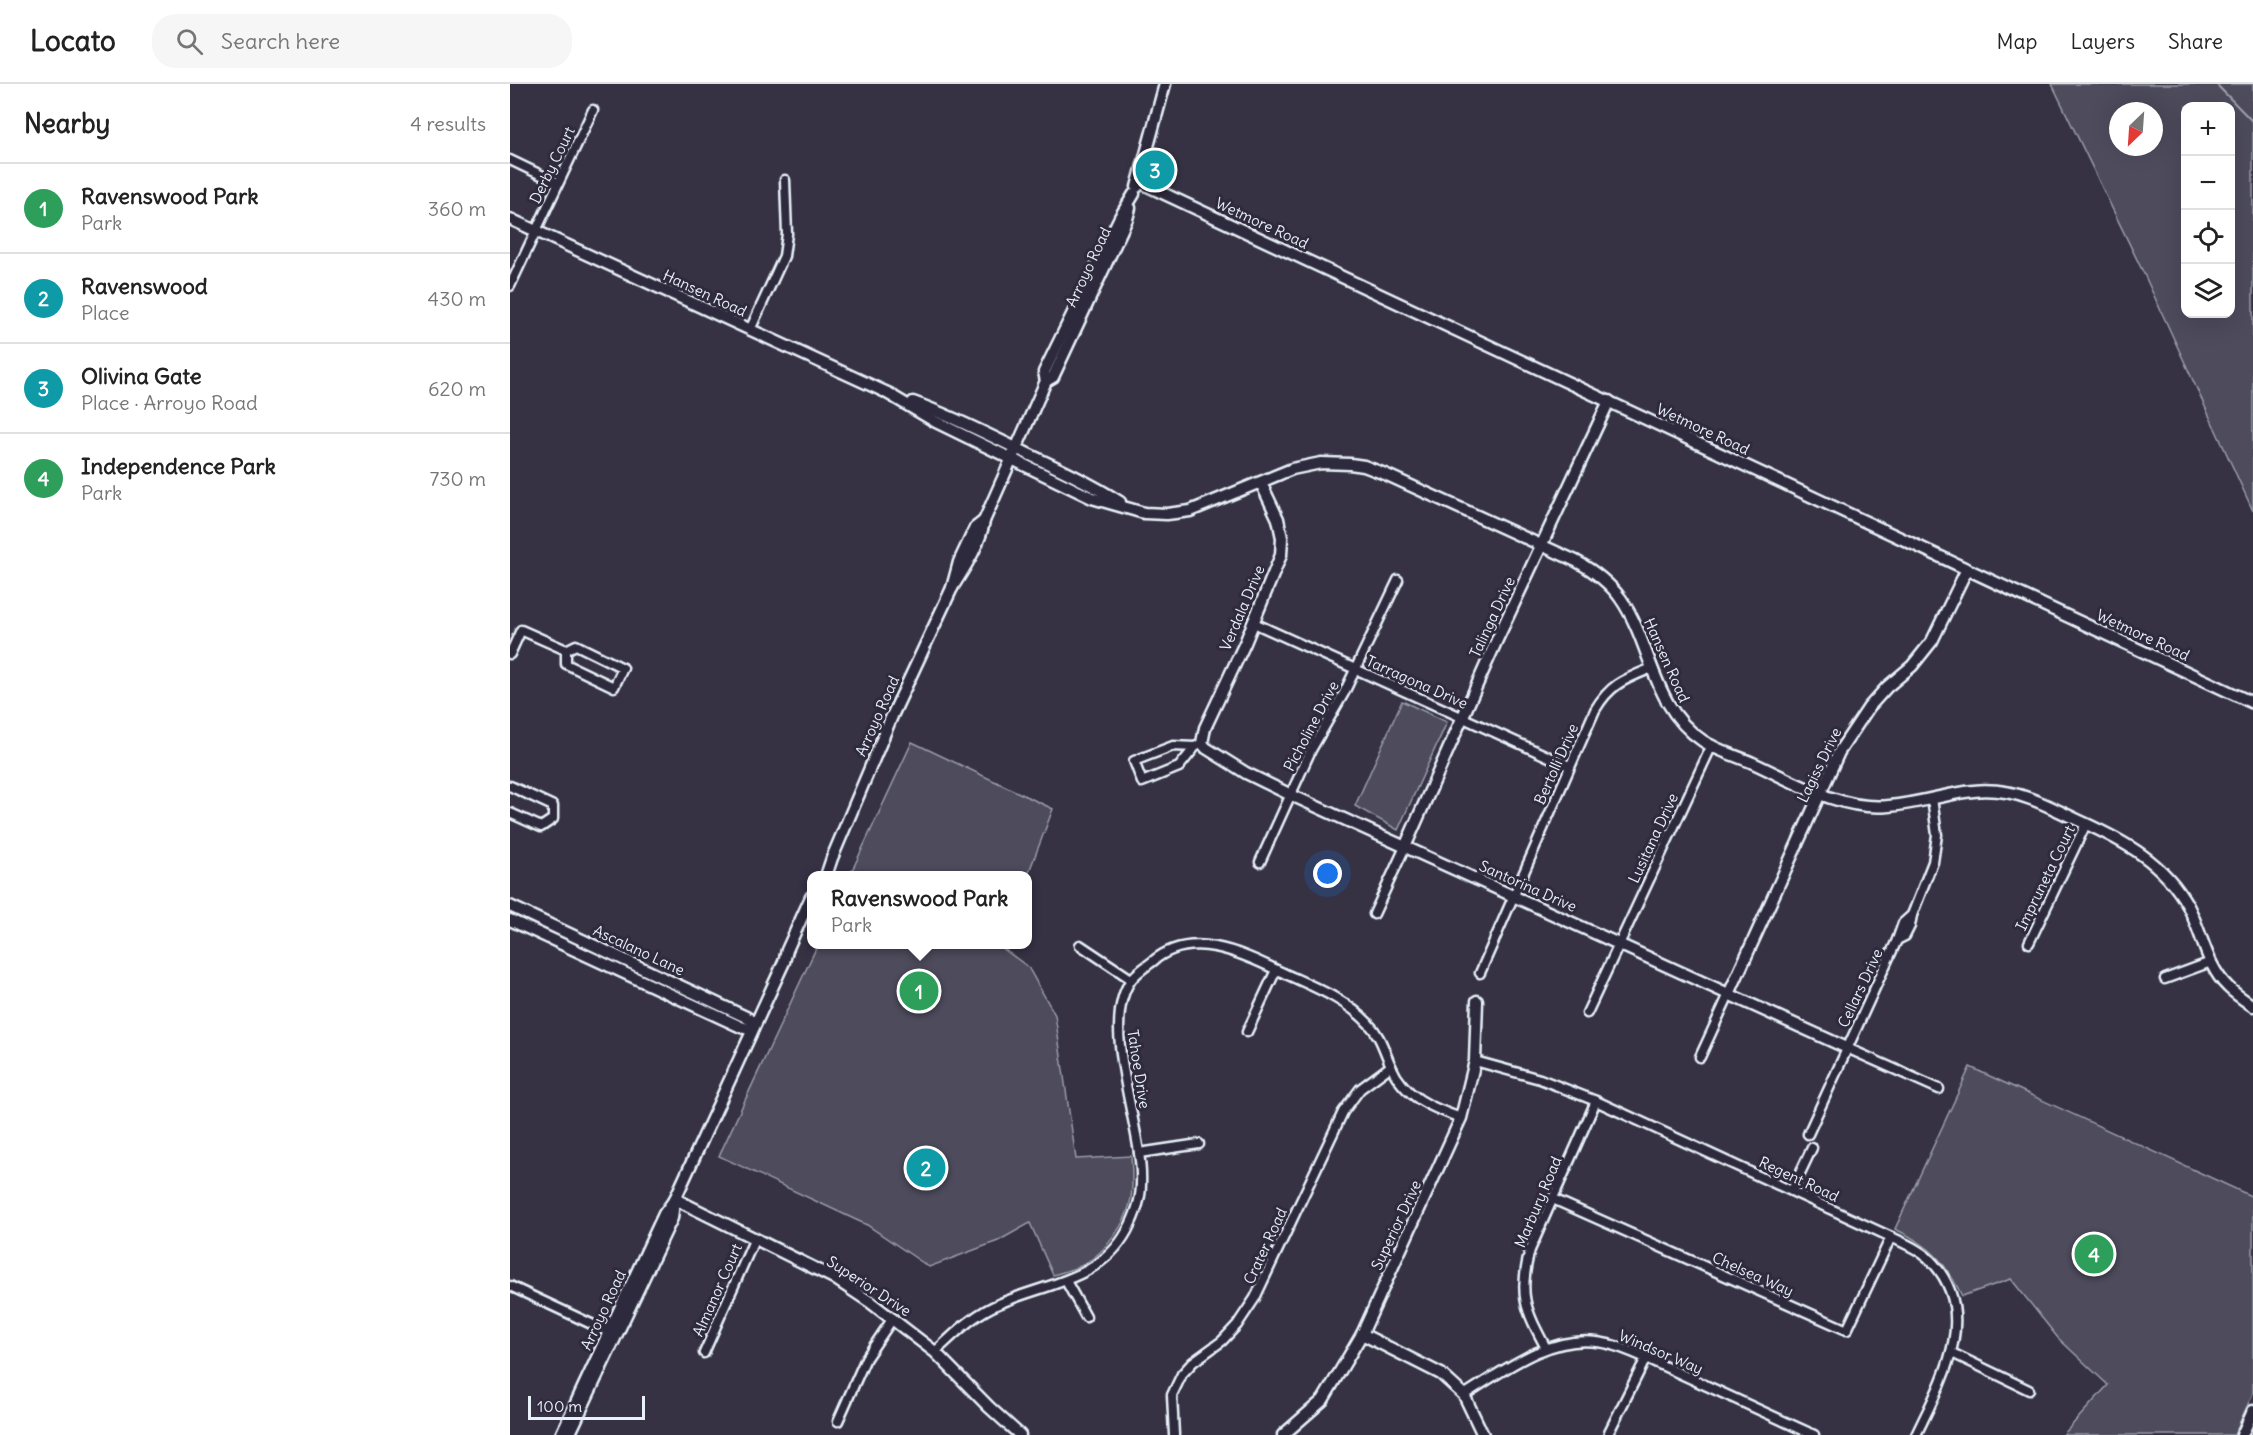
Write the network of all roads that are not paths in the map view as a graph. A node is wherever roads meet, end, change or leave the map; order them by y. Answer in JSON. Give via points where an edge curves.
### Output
{"nodes":[{"id":1,"x":1165,"y":84,"type":"edge"},
{"id":2,"x":593,"y":110,"type":"dead end"},
{"id":3,"x":510,"y":160,"type":"edge"},
{"id":4,"x":785,"y":180,"type":"dead end"},
{"id":5,"x":1139,"y":182,"type":"junction"},
{"id":6,"x":558,"y":183,"type":"junction"},
{"id":7,"x":510,"y":219,"type":"edge"},
{"id":8,"x":535,"y":231,"type":"junction"},
{"id":9,"x":510,"y":286,"type":"edge"},
{"id":10,"x":750,"y":330,"type":"junction"},
{"id":11,"x":1609,"y":401,"type":"junction"},
{"id":12,"x":1015,"y":453,"type":"junction"},
{"id":13,"x":1261,"y":483,"type":"junction"},
{"id":14,"x":1542,"y":546,"type":"junction"},
{"id":15,"x":1967,"y":569,"type":"junction"},
{"id":16,"x":1398,"y":580,"type":"dead end"},
{"id":17,"x":1254,"y":623,"type":"junction"},
{"id":18,"x":567,"y":650,"type":"junction"},
{"id":19,"x":510,"y":654,"type":"edge"},
{"id":20,"x":1355,"y":669,"type":"junction"},
{"id":21,"x":1652,"y":669,"type":"junction"},
{"id":22,"x":2253,"y":703,"type":"edge"},
{"id":23,"x":1462,"y":718,"type":"junction"},
{"id":24,"x":1198,"y":745,"type":"junction"},
{"id":25,"x":1712,"y":745,"type":"junction"},
{"id":26,"x":1569,"y":766,"type":"junction"},
{"id":27,"x":510,"y":786,"type":"edge"},
{"id":28,"x":1820,"y":793,"type":"junction"},
{"id":29,"x":1291,"y":795,"type":"junction"},
{"id":30,"x":1932,"y":798,"type":"junction"},
{"id":31,"x":510,"y":813,"type":"edge"},
{"id":32,"x":2086,"y":824,"type":"junction"},
{"id":33,"x":1405,"y":847,"type":"junction"},
{"id":34,"x":832,"y":858,"type":"junction"},
{"id":35,"x":1260,"y":862,"type":"dead end"},
{"id":36,"x":824,"y":871,"type":"edge"},
{"id":37,"x":828,"y":871,"type":"edge"},
{"id":38,"x":1514,"y":897,"type":"junction"},
{"id":39,"x":510,"y":906,"type":"edge"},
{"id":40,"x":807,"y":906,"type":"edge"},
{"id":41,"x":1374,"y":914,"type":"dead end"},
{"id":42,"x":510,"y":920,"type":"edge"},
{"id":43,"x":807,"y":920,"type":"edge"},
{"id":44,"x":1620,"y":943,"type":"junction"},
{"id":45,"x":2029,"y":943,"type":"dead end"},
{"id":46,"x":1080,"y":945,"type":"dead end"},
{"id":47,"x":784,"y":962,"type":"junction"},
{"id":48,"x":2211,"y":962,"type":"junction"},
{"id":49,"x":1276,"y":970,"type":"junction"},
{"id":50,"x":1480,"y":973,"type":"dead end"},
{"id":51,"x":1131,"y":979,"type":"junction"},
{"id":52,"x":2165,"y":979,"type":"dead end"},
{"id":53,"x":1729,"y":994,"type":"junction"},
{"id":54,"x":1477,"y":1002,"type":"dead end"},
{"id":55,"x":2253,"y":1006,"type":"edge"},
{"id":56,"x":1587,"y":1013,"type":"dead end"},
{"id":57,"x":754,"y":1027,"type":"junction"},
{"id":58,"x":1247,"y":1032,"type":"dead end"},
{"id":59,"x":1847,"y":1048,"type":"junction"},
{"id":60,"x":1700,"y":1057,"type":"dead end"},
{"id":61,"x":1475,"y":1061,"type":"junction"},
{"id":62,"x":1391,"y":1066,"type":"junction"},
{"id":63,"x":1939,"y":1089,"type":"dead end"},
{"id":64,"x":1596,"y":1101,"type":"junction"},
{"id":65,"x":1461,"y":1118,"type":"junction"},
{"id":66,"x":1808,"y":1134,"type":"dead end"},
{"id":67,"x":1199,"y":1144,"type":"dead end"},
{"id":68,"x":1812,"y":1148,"type":"dead end"},
{"id":69,"x":1139,"y":1153,"type":"junction"},
{"id":70,"x":1792,"y":1190,"type":"junction"},
{"id":71,"x":675,"y":1199,"type":"junction"},
{"id":72,"x":1554,"y":1199,"type":"junction"},
{"id":73,"x":1891,"y":1237,"type":"junction"},
{"id":74,"x":755,"y":1239,"type":"junction"},
{"id":75,"x":1065,"y":1281,"type":"junction"},
{"id":76,"x":510,"y":1286,"type":"edge"},
{"id":77,"x":1086,"y":1317,"type":"dead end"},
{"id":78,"x":893,"y":1318,"type":"junction"},
{"id":79,"x":612,"y":1333,"type":"junction"},
{"id":80,"x":1362,"y":1334,"type":"junction"},
{"id":81,"x":1546,"y":1348,"type":"junction"},
{"id":82,"x":935,"y":1352,"type":"junction"},
{"id":83,"x":704,"y":1353,"type":"dead end"},
{"id":84,"x":1952,"y":1353,"type":"junction"},
{"id":85,"x":1646,"y":1358,"type":"junction"},
{"id":86,"x":2029,"y":1390,"type":"dead end"},
{"id":87,"x":1464,"y":1395,"type":"junction"},
{"id":88,"x":2253,"y":1411,"type":"edge"},
{"id":89,"x":838,"y":1421,"type":"dead end"},
{"id":90,"x":1609,"y":1432,"type":"dead end"},
{"id":91,"x":561,"y":1435,"type":"edge"},
{"id":92,"x":569,"y":1435,"type":"edge"},
{"id":93,"x":1020,"y":1435,"type":"edge"},
{"id":94,"x":1174,"y":1435,"type":"edge"},
{"id":95,"x":1283,"y":1435,"type":"edge"},
{"id":96,"x":1483,"y":1435,"type":"edge"},
{"id":97,"x":1814,"y":1435,"type":"edge"},
{"id":98,"x":1916,"y":1435,"type":"edge"},
{"id":99,"x":2242,"y":1435,"type":"edge"}],
"edges":[{"from":1,"to":5,"type":"street","name":"Arroyo Road"},
{"from":2,"to":6,"type":"street","name":"Derby Court"},
{"from":3,"to":6,"type":"street"},
{"from":4,"to":10,"type":"street","via":[[788,234],[784,256]]},
{"from":5,"to":11,"type":"street","name":"Wetmore Road"},
{"from":5,"to":12,"type":"street","name":"Arroyo Road","via":[[1044,372],[1046,381]]},
{"from":6,"to":8,"type":"street","name":"Derby Court"},
{"from":7,"to":8,"type":"street","name":"Hansen Road"},
{"from":8,"to":9,"type":"street","name":"Derby Court"},
{"from":8,"to":10,"type":"street","name":"Hansen Road"},
{"from":10,"to":12,"type":"street","name":"Hansen Road","via":[[887,393],[936,422]]},
{"from":11,"to":14,"type":"street","name":"Talinga Drive"},
{"from":11,"to":15,"type":"street","name":"Wetmore Road"},
{"from":12,"to":13,"type":"street","name":"Hansen Road","via":[[1092,498],[1157,515],[1190,511]]},
{"from":12,"to":34,"type":"street","name":"Arroyo Road","via":[[984,521],[982,534],[951,588],[892,716]]},
{"from":13,"to":14,"type":"street","name":"Hansen Road","via":[[1308,465],[1364,466]]},
{"from":13,"to":17,"type":"street","name":"Verdala Drive","via":[[1278,519],[1282,547]]},
{"from":14,"to":21,"type":"street","name":"Hansen Road","via":[[1591,569],[1608,583],[1632,618]]},
{"from":14,"to":23,"type":"street","name":"Talinga Drive"},
{"from":15,"to":22,"type":"street","name":"Wetmore Road"},
{"from":15,"to":28,"type":"street","name":"Lagiss Drive","via":[[1932,641],[1864,713],[1839,752]]},
{"from":16,"to":20,"type":"street","name":"Picholine Drive"},
{"from":17,"to":20,"type":"street","name":"Tarragona Drive"},
{"from":17,"to":24,"type":"street","name":"Verdala Drive"},
{"from":18,"to":18,"type":"street","via":[[566,664],[614,687],[623,668],[576,645]]},
{"from":18,"to":19,"type":"street","via":[[521,630]]},
{"from":20,"to":23,"type":"street","name":"Tarragona Drive"},
{"from":20,"to":29,"type":"street","name":"Picholine Drive"},
{"from":21,"to":25,"type":"street","name":"Hansen Road","via":[[1675,715]]},
{"from":21,"to":26,"type":"street","name":"Bertolli Drive","via":[[1618,683],[1605,694]]},
{"from":23,"to":26,"type":"street","name":"Tarragona Drive"},
{"from":23,"to":33,"type":"street","name":"Talinga Drive"},
{"from":24,"to":24,"type":"street","via":[[1179,767],[1142,782],[1134,761],[1173,746]]},
{"from":24,"to":29,"type":"street","name":"Santorina Drive"},
{"from":25,"to":28,"type":"street","name":"Hansen Road"},
{"from":25,"to":44,"type":"street","name":"Lusitana Drive"},
{"from":26,"to":38,"type":"street","name":"Bertolli Drive"},
{"from":27,"to":31,"type":"street","via":[[553,806],[553,819],[541,827]]},
{"from":28,"to":30,"type":"street","name":"Hansen Road","via":[[1874,807]]},
{"from":28,"to":53,"type":"street","name":"Lagiss Drive"},
{"from":29,"to":33,"type":"street","name":"Santorina Drive"},
{"from":29,"to":35,"type":"street","name":"Picholine Drive"},
{"from":30,"to":32,"type":"street","name":"Hansen Road","via":[[1975,789],[2001,790]]},
{"from":30,"to":59,"type":"street","name":"Cellars Drive","via":[[1937,828],[1931,868],[1905,936],[1898,940]]},
{"from":32,"to":45,"type":"street","name":"Impruneta Court"},
{"from":32,"to":48,"type":"street","name":"Hansen Road","via":[[2141,853],[2172,882],[2188,906]]},
{"from":33,"to":38,"type":"street","name":"Santorina Drive"},
{"from":33,"to":41,"type":"street"},
{"from":34,"to":36,"type":"street","name":"Arroyo Road"},
{"from":34,"to":37,"type":"street","name":"Arroyo Road"},
{"from":38,"to":44,"type":"street","name":"Santorina Drive"},
{"from":38,"to":50,"type":"street","name":"Bertolli Drive"},
{"from":39,"to":57,"type":"street","name":"Ascalano Lane","via":[[746,1017]]},
{"from":40,"to":47,"type":"street","name":"Arroyo Road"},
{"from":42,"to":57,"type":"street","name":"Ascalano Lane","via":[[741,1028]]},
{"from":43,"to":47,"type":"street","name":"Arroyo Road","via":[[793,953]]},
{"from":44,"to":53,"type":"street","name":"Santorina Drive"},
{"from":44,"to":56,"type":"street","name":"Lusitana Drive"},
{"from":46,"to":51,"type":"street"},
{"from":47,"to":57,"type":"street","name":"Arroyo Road"},
{"from":48,"to":52,"type":"street"},
{"from":48,"to":55,"type":"street","name":"Hansen Road","via":[[2227,986]]},
{"from":49,"to":51,"type":"street","via":[[1205,944],[1159,955]]},
{"from":49,"to":58,"type":"street"},
{"from":49,"to":62,"type":"street","via":[[1352,1007],[1377,1034]]},
{"from":51,"to":69,"type":"street","name":"Tahoe Drive","via":[[1118,1025]]},
{"from":53,"to":59,"type":"street","name":"Santorina Drive"},
{"from":53,"to":60,"type":"street"},
{"from":54,"to":61,"type":"street","name":"Superior Drive"},
{"from":57,"to":71,"type":"street","name":"Arroyo Road"},
{"from":59,"to":63,"type":"street"},
{"from":59,"to":66,"type":"street","name":"Cellars Drive"},
{"from":61,"to":64,"type":"street","name":"Regent Road","via":[[1540,1079]]},
{"from":61,"to":65,"type":"street","name":"Superior Drive"},
{"from":62,"to":65,"type":"street","via":[[1400,1084],[1419,1100]]},
{"from":62,"to":94,"type":"street","name":"Crater Road","via":[[1360,1089],[1343,1112],[1257,1294],[1237,1325],[1182,1374],[1172,1395]]},
{"from":64,"to":70,"type":"street","name":"Regent Road"},
{"from":64,"to":72,"type":"street","name":"Marbury Road"},
{"from":65,"to":80,"type":"street","name":"Superior Drive"},
{"from":67,"to":69,"type":"street"},
{"from":68,"to":70,"type":"street"},
{"from":69,"to":75,"type":"street","name":"Tahoe Drive","via":[[1141,1184],[1137,1208],[1126,1233],[1094,1267]]},
{"from":70,"to":73,"type":"street","name":"Regent Road"},
{"from":71,"to":74,"type":"street","name":"Superior Drive"},
{"from":71,"to":79,"type":"street","name":"Arroyo Road","via":[[672,1218]]},
{"from":72,"to":73,"type":"street","name":"Chelsea Way","via":[[1846,1330]]},
{"from":72,"to":81,"type":"street","name":"Marbury Road","via":[[1530,1250],[1524,1274],[1523,1295]]},
{"from":73,"to":84,"type":"street","name":"Regent Road","via":[[1934,1263],[1946,1282],[1955,1303]]},
{"from":74,"to":78,"type":"street","name":"Superior Drive","via":[[834,1278]]},
{"from":74,"to":83,"type":"street","name":"Almanor Court"},
{"from":75,"to":77,"type":"street"},
{"from":75,"to":82,"type":"street","name":"Tahoe Drive","via":[[993,1306]]},
{"from":76,"to":79,"type":"street"},
{"from":78,"to":82,"type":"street","name":"Superior Drive"},
{"from":78,"to":89,"type":"street","via":[[866,1358]]},
{"from":79,"to":91,"type":"street","name":"Arroyo Road"},
{"from":79,"to":92,"type":"street","name":"Arroyo Road"},
{"from":80,"to":87,"type":"street","via":[[1441,1374]]},
{"from":80,"to":95,"type":"street","name":"Superior Drive","via":[[1323,1400]]},
{"from":81,"to":85,"type":"street","name":"Windsor Way","via":[[1595,1341]]},
{"from":81,"to":87,"type":"street","name":"Windsor Way"},
{"from":82,"to":93,"type":"street","name":"Superior Drive"},
{"from":84,"to":86,"type":"street"},
{"from":84,"to":98,"type":"street","name":"Regent Road"},
{"from":85,"to":90,"type":"street"},
{"from":85,"to":97,"type":"street","name":"Windsor Way"},
{"from":87,"to":96,"type":"street"},
{"from":88,"to":99,"type":"street"}]}
